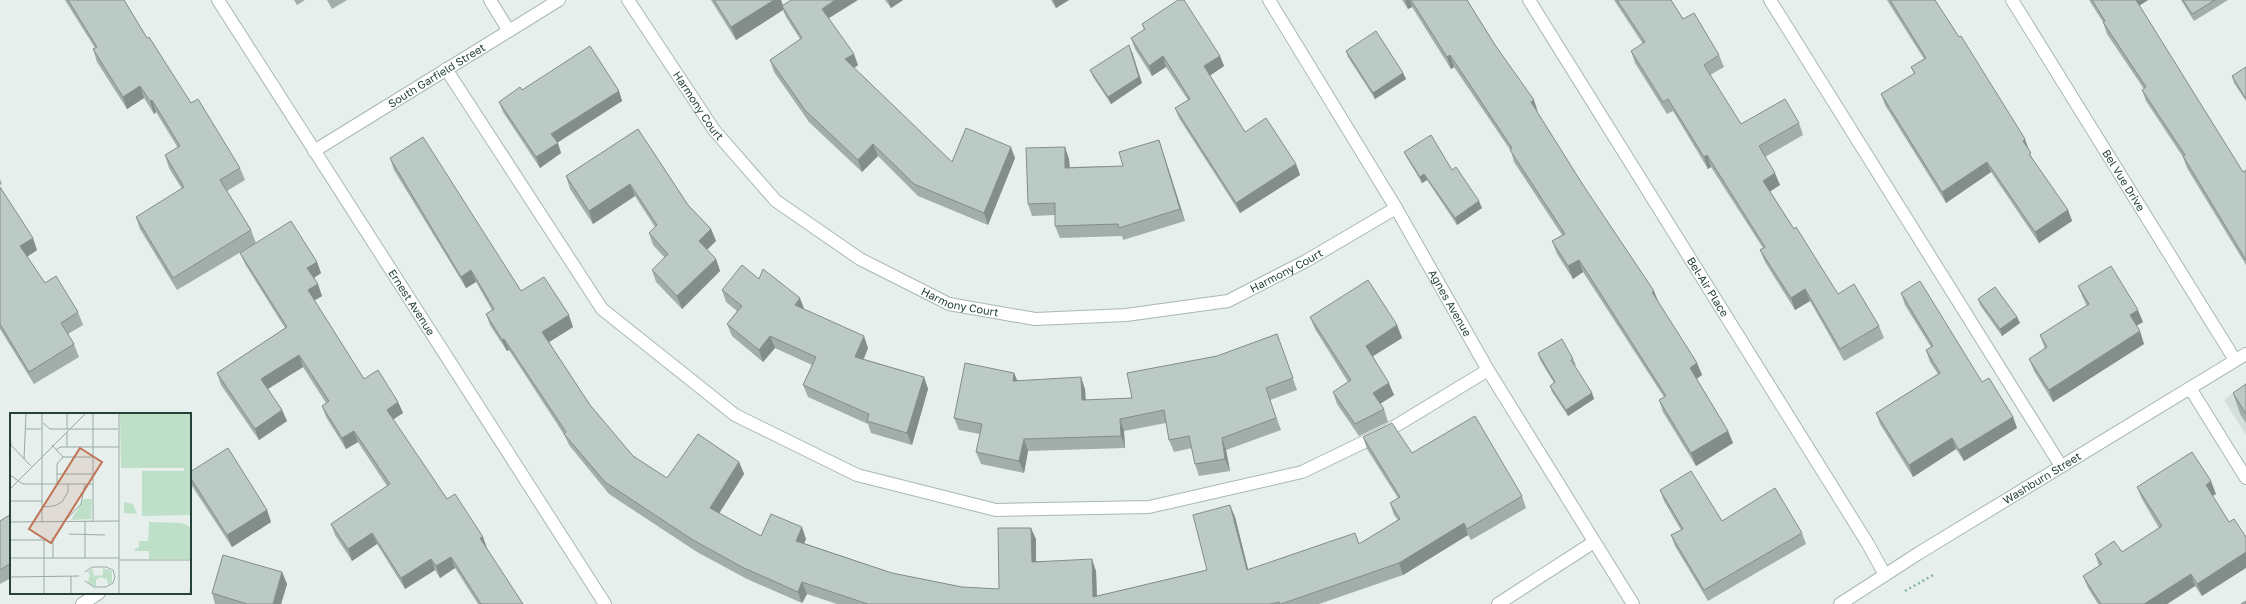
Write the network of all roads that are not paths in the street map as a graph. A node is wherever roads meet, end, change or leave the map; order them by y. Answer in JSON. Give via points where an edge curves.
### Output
{"nodes":[{"id":1,"x":218,"y":0,"type":"edge"},
{"id":2,"x":490,"y":0,"type":"edge"},
{"id":3,"x":559,"y":0,"type":"edge"},
{"id":4,"x":628,"y":0,"type":"edge"},
{"id":5,"x":1270,"y":0,"type":"edge"},
{"id":6,"x":1528,"y":0,"type":"edge"},
{"id":7,"x":1770,"y":0,"type":"edge"},
{"id":8,"x":2012,"y":0,"type":"edge"},
{"id":9,"x":509,"y":31,"type":"junction"},
{"id":10,"x":446,"y":69,"type":"junction"},
{"id":11,"x":314,"y":151,"type":"junction"},
{"id":12,"x":1396,"y":208,"type":"junction"},
{"id":13,"x":2246,"y":354,"type":"edge"},
{"id":14,"x":2235,"y":360,"type":"junction"},
{"id":15,"x":1488,"y":370,"type":"junction"},
{"id":16,"x":2190,"y":388,"type":"junction"},
{"id":17,"x":2061,"y":466,"type":"junction"},
{"id":18,"x":2246,"y":478,"type":"edge"},
{"id":19,"x":1594,"y":542,"type":"junction"},
{"id":20,"x":1885,"y":575,"type":"junction"},
{"id":21,"x":97,"y":594,"type":"edge"},
{"id":22,"x":607,"y":603,"type":"edge"},
{"id":23,"x":82,"y":604,"type":"edge"},
{"id":24,"x":1498,"y":604,"type":"edge"},
{"id":25,"x":1633,"y":604,"type":"edge"},
{"id":26,"x":1840,"y":604,"type":"edge"}],
"edges":[{"from":1,"to":11,"type":"street","name":"Ernest Avenue"},
{"from":2,"to":9,"type":"street"},
{"from":3,"to":9,"type":"street","name":"South Garfield Street"},
{"from":4,"to":12,"type":"street","name":"Harmony Court","via":[[714,130],[776,201],[860,259],[950,304],[1035,319],[1126,315],[1228,301],[1306,261]]},
{"from":5,"to":12,"type":"street","name":"Agnes Avenue"},
{"from":6,"to":20,"type":"street","name":"Bel-Air Place"},
{"from":7,"to":17,"type":"street"},
{"from":8,"to":14,"type":"street","name":"Bel Vue Drive"},
{"from":9,"to":10,"type":"street","name":"South Garfield Street"},
{"from":10,"to":11,"type":"street","name":"South Garfield Street"},
{"from":10,"to":15,"type":"street","via":[[602,309],[735,414],[857,475],[996,510],[1149,507],[1302,472],[1389,430]]},
{"from":11,"to":22,"type":"street","name":"Ernest Avenue"},
{"from":12,"to":15,"type":"street","name":"Agnes Avenue"},
{"from":13,"to":14,"type":"street","name":"Washburn Street"},
{"from":14,"to":16,"type":"street","name":"Washburn Street"},
{"from":15,"to":19,"type":"street","name":"Agnes Avenue"},
{"from":16,"to":17,"type":"street","name":"Washburn Street"},
{"from":16,"to":18,"type":"street"},
{"from":17,"to":20,"type":"street","name":"Washburn Street"},
{"from":19,"to":24,"type":"street"},
{"from":19,"to":25,"type":"street","name":"Agnes Avenue"},
{"from":20,"to":26,"type":"street","name":"Washburn Street"},
{"from":21,"to":23,"type":"street"}]}
